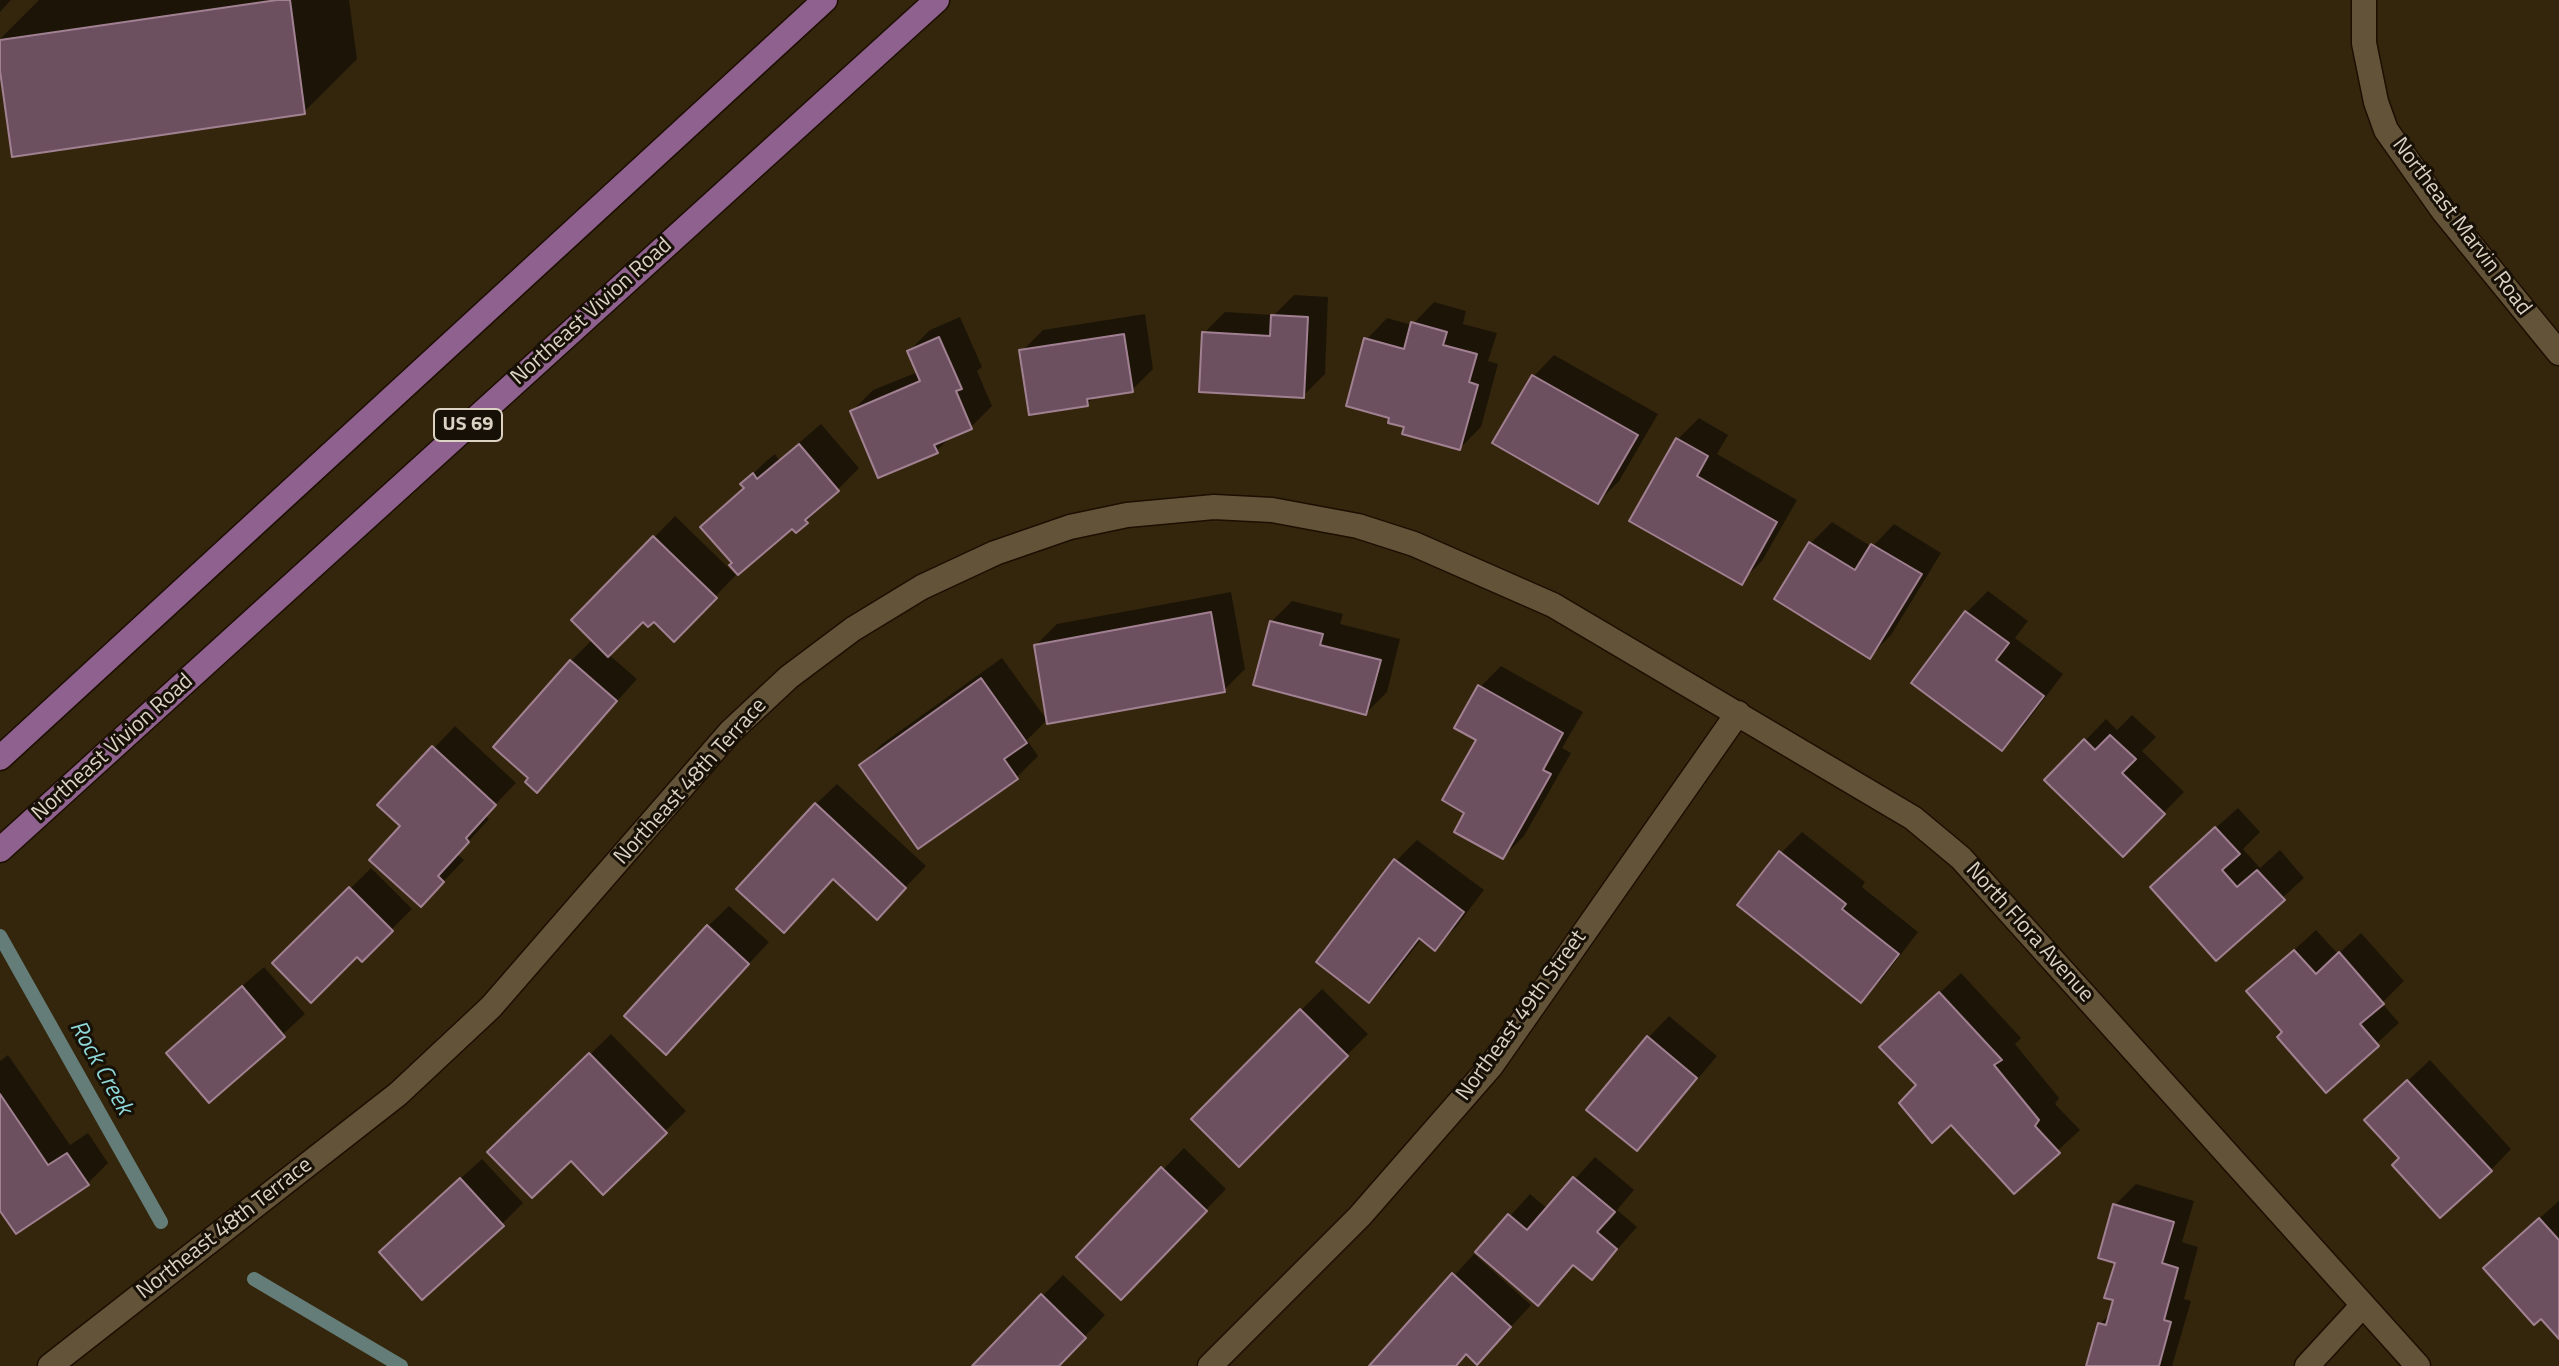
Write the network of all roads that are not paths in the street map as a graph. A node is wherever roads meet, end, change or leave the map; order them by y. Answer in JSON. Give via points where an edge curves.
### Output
{"nodes":[{"id":1,"x":825,"y":0,"type":"edge"},
{"id":2,"x":937,"y":0,"type":"edge"},
{"id":3,"x":2364,"y":0,"type":"edge"},
{"id":4,"x":2559,"y":353,"type":"edge"},
{"id":5,"x":1553,"y":605,"type":"joint"},
{"id":6,"x":1738,"y":713,"type":"junction"},
{"id":7,"x":0,"y":758,"type":"edge"},
{"id":8,"x":0,"y":850,"type":"edge"},
{"id":9,"x":2363,"y":1305,"type":"junction"},
{"id":10,"x":50,"y":1366,"type":"edge"},
{"id":11,"x":1210,"y":1366,"type":"edge"},
{"id":12,"x":2307,"y":1366,"type":"edge"},
{"id":13,"x":2418,"y":1366,"type":"edge"}],
"edges":[{"from":1,"to":7,"type":"main road"},
{"from":2,"to":8,"type":"main road","name":"Northeast Vivion Road","number":"US 69"},
{"from":3,"to":4,"type":"street","name":"Northeast Marvin Road","via":[[2364,43],[2386,130],[2444,212]]},
{"from":5,"to":6,"type":"street","name":"North Flora Avenue"},
{"from":5,"to":10,"type":"street","name":"Northeast 48th Terrace","via":[[1414,544],[1358,526],[1272,510],[1214,507],[1127,515],[1070,527],[995,553],[922,587],[789,677],[730,732],[491,1007],[398,1094]]},
{"from":6,"to":9,"type":"street","name":"North Flora Avenue","via":[[1913,818],[1961,858]]},
{"from":6,"to":11,"type":"street","name":"Northeast 49th Street","via":[[1491,1066],[1360,1216]]},
{"from":9,"to":12,"type":"street"},
{"from":9,"to":13,"type":"street","name":"North Flora Avenue"}]}
